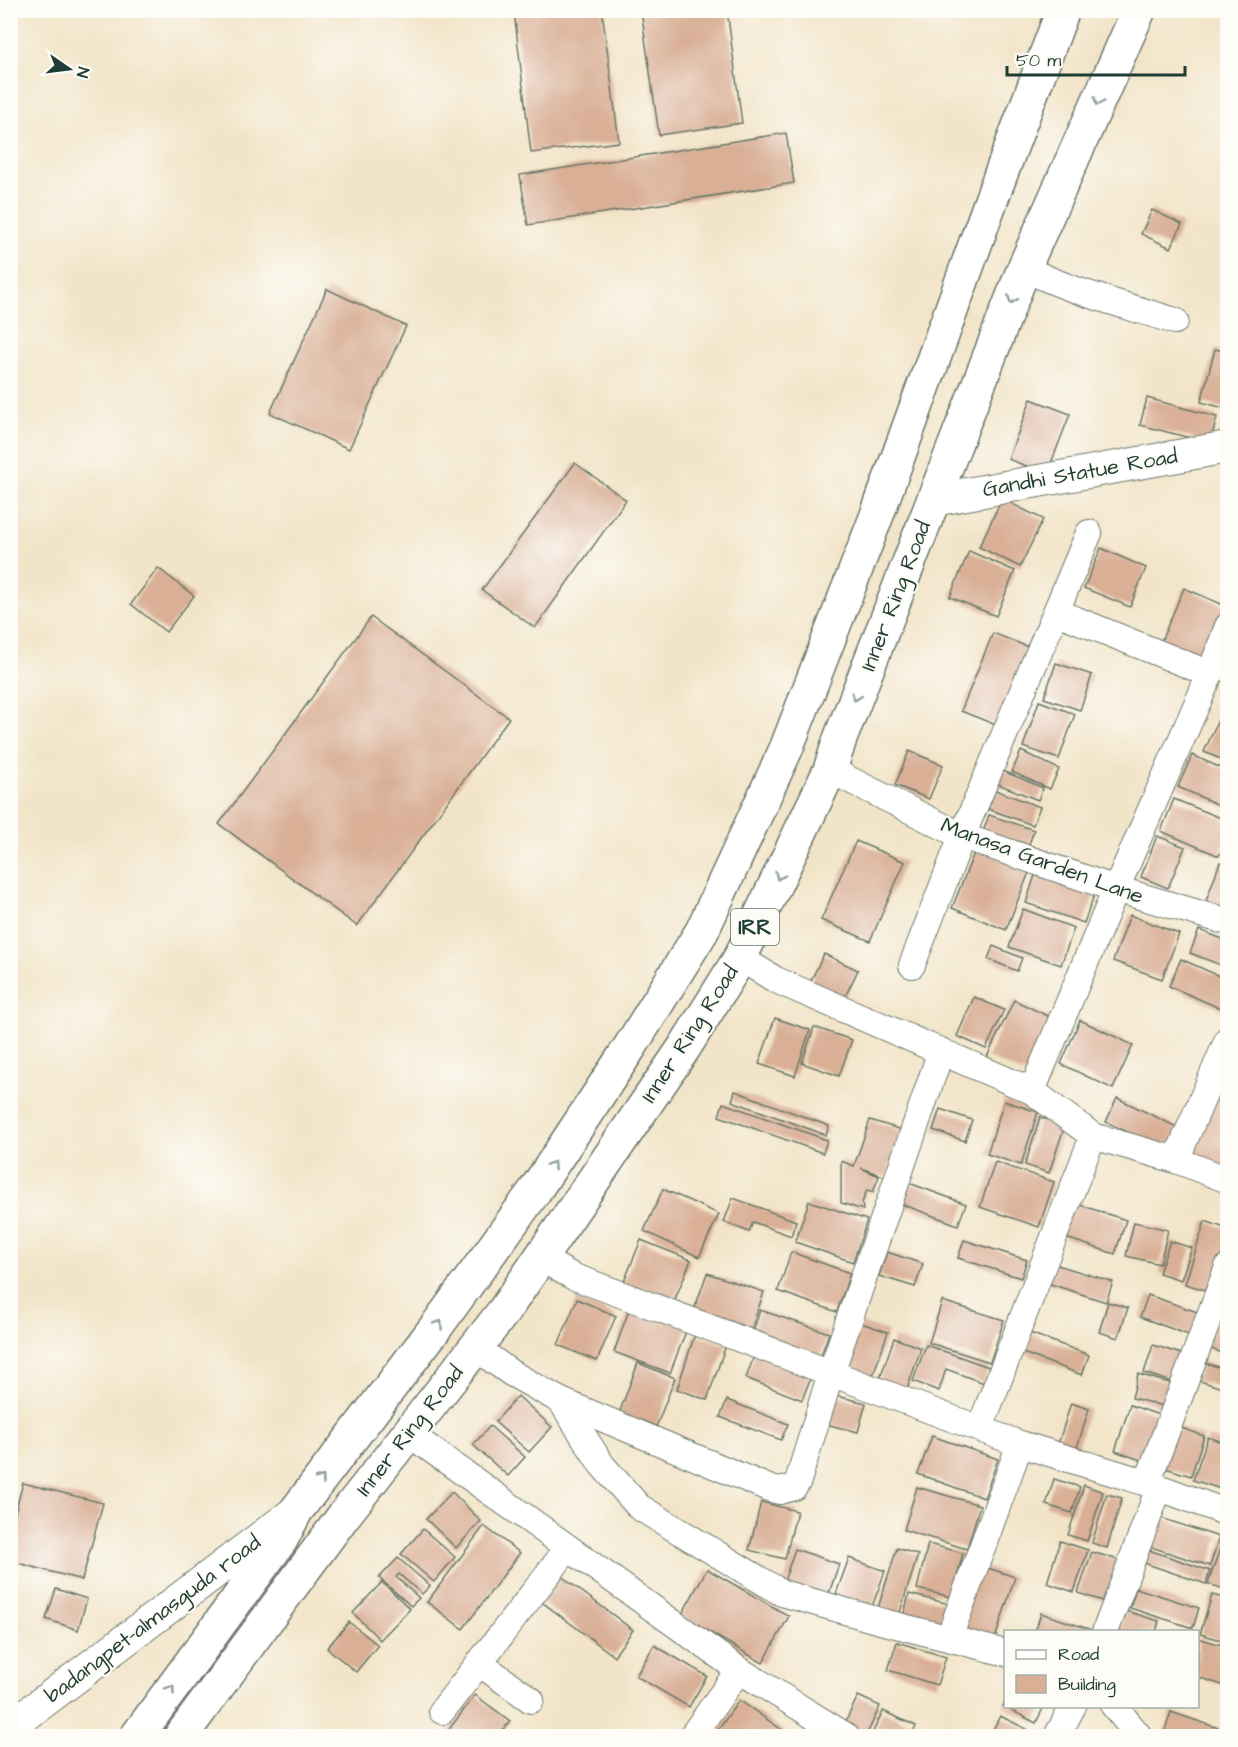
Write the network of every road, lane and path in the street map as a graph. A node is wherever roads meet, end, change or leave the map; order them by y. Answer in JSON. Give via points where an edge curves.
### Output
{"nodes":[{"id":1,"x":1063,"y":10,"type":"edge"},
{"id":2,"x":1139,"y":10,"type":"edge"},
{"id":3,"x":1024,"y":268,"type":"junction"},
{"id":4,"x":1175,"y":321,"type":"dead end"},
{"id":5,"x":1227,"y":447,"type":"edge"},
{"id":6,"x":933,"y":500,"type":"junction"},
{"id":7,"x":1089,"y":533,"type":"dead end"},
{"id":8,"x":1057,"y":612,"type":"junction"},
{"id":9,"x":1227,"y":626,"type":"edge"},
{"id":10,"x":1210,"y":674,"type":"junction"},
{"id":11,"x":830,"y":770,"type":"junction"},
{"id":12,"x":962,"y":837,"type":"junction"},
{"id":13,"x":1116,"y":889,"type":"junction"},
{"id":14,"x":1227,"y":922,"type":"edge"},
{"id":15,"x":740,"y":958,"type":"junction"},
{"id":16,"x":912,"y":965,"type":"dead end"},
{"id":17,"x":1227,"y":1039,"type":"edge"},
{"id":18,"x":941,"y":1051,"type":"junction"},
{"id":19,"x":1032,"y":1091,"type":"junction"},
{"id":20,"x":1093,"y":1136,"type":"junction"},
{"id":21,"x":1176,"y":1160,"type":"junction"},
{"id":22,"x":1227,"y":1180,"type":"edge"},
{"id":23,"x":540,"y":1258,"type":"junction"},
{"id":24,"x":1227,"y":1268,"type":"edge"},
{"id":25,"x":476,"y":1348,"type":"junction"},
{"id":26,"x":831,"y":1374,"type":"junction"},
{"id":27,"x":561,"y":1401,"type":"junction"},
{"id":28,"x":980,"y":1428,"type":"junction"},
{"id":29,"x":408,"y":1433,"type":"junction"},
{"id":30,"x":1020,"y":1444,"type":"junction"},
{"id":31,"x":1153,"y":1486,"type":"junction"},
{"id":32,"x":297,"y":1511,"type":"junction"},
{"id":33,"x":1227,"y":1513,"type":"edge"},
{"id":34,"x":568,"y":1548,"type":"junction"},
{"id":35,"x":1106,"y":1630,"type":"edge"},
{"id":36,"x":949,"y":1638,"type":"junction"},
{"id":37,"x":1004,"y":1653,"type":"edge"},
{"id":38,"x":479,"y":1663,"type":"junction"},
{"id":39,"x":739,"y":1670,"type":"junction"},
{"id":40,"x":531,"y":1700,"type":"dead end"},
{"id":41,"x":1072,"y":1708,"type":"edge"},
{"id":42,"x":1115,"y":1708,"type":"edge"},
{"id":43,"x":442,"y":1711,"type":"dead end"},
{"id":44,"x":10,"y":1727,"type":"edge"},
{"id":45,"x":137,"y":1737,"type":"edge"},
{"id":46,"x":181,"y":1737,"type":"edge"},
{"id":47,"x":692,"y":1737,"type":"edge"},
{"id":48,"x":846,"y":1737,"type":"edge"},
{"id":49,"x":1057,"y":1737,"type":"edge"},
{"id":50,"x":1139,"y":1737,"type":"edge"}],
"edges":[{"from":32,"to":1,"type":"highway","name":"Inner Ring Road","number":"IRR","one_way":true,"via":[[534,1192],[702,931],[786,749],[877,515]]},
{"from":2,"to":3,"type":"highway","name":"Inner Ring Road","number":"IRR","one_way":true},
{"from":3,"to":4,"type":"street"},
{"from":3,"to":6,"type":"highway","name":"Inner Ring Road","number":"IRR","one_way":true},
{"from":5,"to":6,"type":"street","name":"Gandhi Statue Road"},
{"from":6,"to":11,"type":"highway","name":"Inner Ring Road","number":"IRR","one_way":true},
{"from":7,"to":8,"type":"street"},
{"from":8,"to":10,"type":"street"},
{"from":8,"to":12,"type":"street"},
{"from":9,"to":10,"type":"street"},
{"from":10,"to":13,"type":"street"},
{"from":11,"to":12,"type":"street","name":"Manasa Garden Lane"},
{"from":11,"to":15,"type":"highway","name":"Inner Ring Road","number":"IRR","one_way":true},
{"from":12,"to":13,"type":"street","name":"Manasa Garden Lane"},
{"from":12,"to":16,"type":"street"},
{"from":13,"to":14,"type":"street","name":"Manasa Garden Lane"},
{"from":13,"to":19,"type":"street"},
{"from":15,"to":18,"type":"street","via":[[776,980]]},
{"from":15,"to":23,"type":"highway","name":"Inner Ring Road","number":"IRR","via":[[684,1048]]},
{"from":17,"to":21,"type":"street"},
{"from":18,"to":19,"type":"street"},
{"from":18,"to":26,"type":"street"},
{"from":19,"to":20,"type":"street"},
{"from":20,"to":21,"type":"street"},
{"from":20,"to":28,"type":"street"},
{"from":21,"to":22,"type":"street"},
{"from":23,"to":25,"type":"highway","name":"Inner Ring Road","number":"IRR"},
{"from":23,"to":26,"type":"street","via":[[572,1276]]},
{"from":24,"to":31,"type":"street"},
{"from":25,"to":27,"type":"street"},
{"from":25,"to":29,"type":"highway","name":"Inner Ring Road","number":"IRR"},
{"from":26,"to":27,"type":"street","via":[[798,1481],[794,1487],[780,1491]]},
{"from":26,"to":28,"type":"street"},
{"from":27,"to":36,"type":"street","via":[[602,1465],[639,1507],[782,1593]]},
{"from":28,"to":30,"type":"street"},
{"from":29,"to":34,"type":"street"},
{"from":29,"to":46,"type":"highway","name":"Inner Ring Road","number":"IRR"},
{"from":30,"to":31,"type":"street"},
{"from":30,"to":36,"type":"street"},
{"from":31,"to":33,"type":"street"},
{"from":31,"to":35,"type":"street"},
{"from":32,"to":44,"type":"street","name":"badangpet-almasguda road"},
{"from":45,"to":32,"type":"highway","name":"Inner Ring Road","number":"IRR","one_way":true,"via":[[281,1540]]},
{"from":34,"to":38,"type":"street"},
{"from":34,"to":39,"type":"street"},
{"from":36,"to":37,"type":"street"},
{"from":38,"to":40,"type":"street"},
{"from":38,"to":43,"type":"street"},
{"from":39,"to":47,"type":"street"},
{"from":39,"to":48,"type":"street"},
{"from":41,"to":49,"type":"street"},
{"from":42,"to":50,"type":"street"}]}
